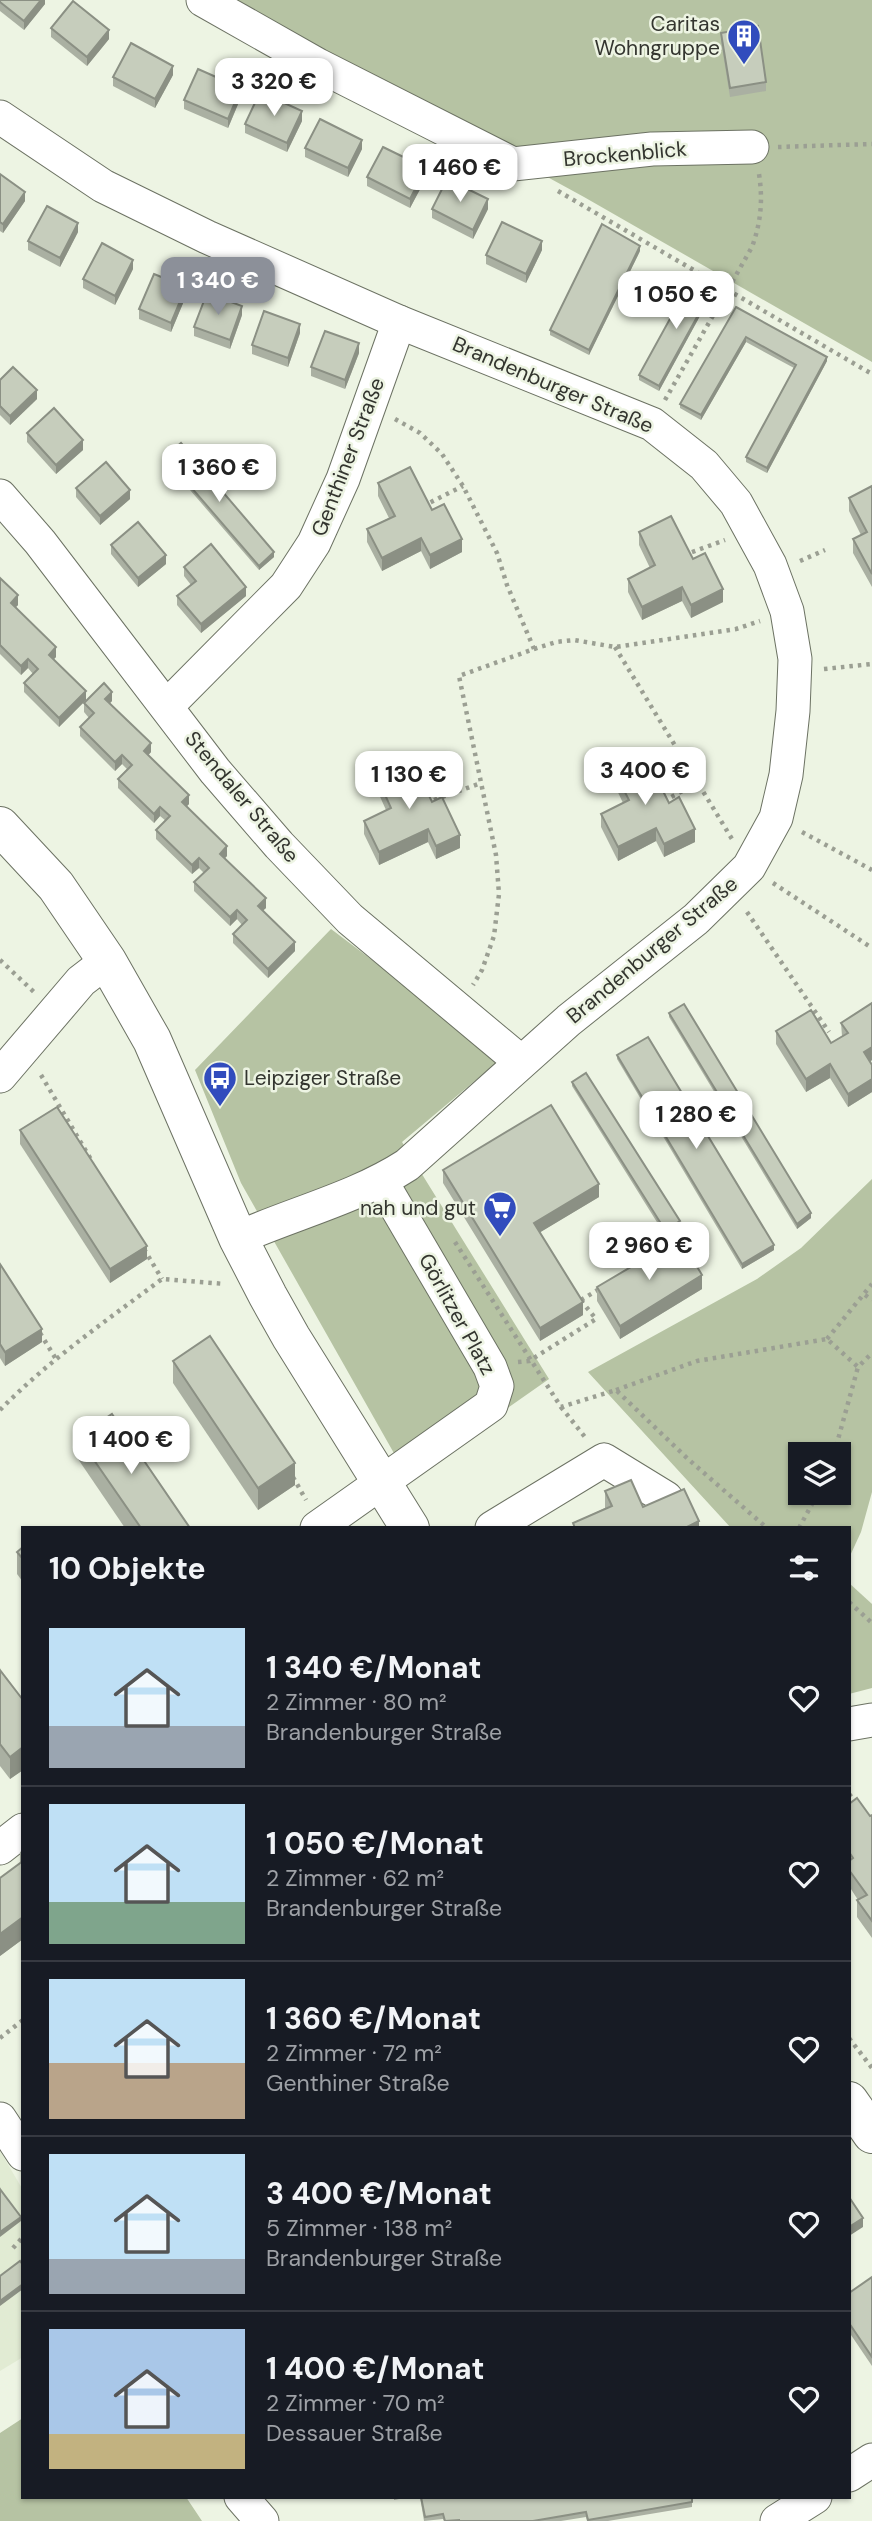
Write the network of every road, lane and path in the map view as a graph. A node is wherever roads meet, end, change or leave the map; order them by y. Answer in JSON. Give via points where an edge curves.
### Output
{"nodes":[{"id":1,"x":203,"y":0,"type":"edge"},
{"id":2,"x":0,"y":117,"type":"edge"},
{"id":3,"x":872,"y":144,"type":"edge"},
{"id":4,"x":752,"y":147,"type":"junction"},
{"id":5,"x":513,"y":164,"type":"junction"},
{"id":6,"x":727,"y":290,"type":"junction"},
{"id":7,"x":399,"y":322,"type":"junction"},
{"id":8,"x":872,"y":374,"type":"edge"},
{"id":9,"x":369,"y":405,"type":"junction"},
{"id":10,"x":652,"y":424,"type":"junction"},
{"id":11,"x":463,"y":486,"type":"junction"},
{"id":12,"x":0,"y":496,"type":"edge"},
{"id":13,"x":424,"y":506,"type":"edge"},
{"id":14,"x":752,"y":529,"type":"junction"},
{"id":15,"x":684,"y":555,"type":"edge"},
{"id":16,"x":787,"y":611,"type":"junction"},
{"id":17,"x":615,"y":647,"type":"junction"},
{"id":18,"x":534,"y":649,"type":"junction"},
{"id":19,"x":872,"y":664,"type":"edge"},
{"id":20,"x":794,"y":671,"type":"junction"},
{"id":21,"x":167,"y":706,"type":"junction"},
{"id":22,"x":481,"y":783,"type":"junction"},
{"id":23,"x":697,"y":783,"type":"junction"},
{"id":24,"x":662,"y":802,"type":"edge"},
{"id":25,"x":426,"y":803,"type":"edge"},
{"id":26,"x":776,"y":818,"type":"junction"},
{"id":27,"x":0,"y":826,"type":"edge"},
{"id":28,"x":872,"y":870,"type":"edge"},
{"id":29,"x":740,"y":877,"type":"junction"},
{"id":30,"x":872,"y":948,"type":"edge"},
{"id":31,"x":0,"y":960,"type":"edge"},
{"id":32,"x":107,"y":961,"type":"junction"},
{"id":33,"x":458,"y":1010,"type":"junction"},
{"id":34,"x":55,"y":1012,"type":"junction"},
{"id":35,"x":829,"y":1032,"type":"dead end"},
{"id":36,"x":25,"y":1047,"type":"junction"},
{"id":37,"x":521,"y":1062,"type":"junction"},
{"id":38,"x":0,"y":1076,"type":"edge"},
{"id":39,"x":100,"y":1174,"type":"edge"},
{"id":40,"x":381,"y":1181,"type":"junction"},
{"id":41,"x":697,"y":1227,"type":"dead end"},
{"id":42,"x":450,"y":1234,"type":"dead end"},
{"id":43,"x":238,"y":1238,"type":"junction"},
{"id":44,"x":674,"y":1241,"type":"edge"},
{"id":45,"x":141,"y":1244,"type":"edge"},
{"id":46,"x":162,"y":1279,"type":"junction"},
{"id":47,"x":227,"y":1284,"type":"dead end"},
{"id":48,"x":872,"y":1284,"type":"edge"},
{"id":49,"x":604,"y":1286,"type":"edge"},
{"id":50,"x":575,"y":1291,"type":"edge"},
{"id":51,"x":865,"y":1295,"type":"junction"},
{"id":52,"x":581,"y":1300,"type":"junction"},
{"id":53,"x":872,"y":1300,"type":"edge"},
{"id":54,"x":35,"y":1325,"type":"edge"},
{"id":55,"x":827,"y":1339,"type":"junction"},
{"id":56,"x":872,"y":1353,"type":"edge"},
{"id":57,"x":55,"y":1359,"type":"junction"},
{"id":58,"x":529,"y":1360,"type":"junction"},
{"id":59,"x":858,"y":1367,"type":"junction"},
{"id":60,"x":617,"y":1390,"type":"junction"},
{"id":61,"x":561,"y":1407,"type":"junction"},
{"id":62,"x":0,"y":1410,"type":"edge"},
{"id":63,"x":837,"y":1442,"type":"edge"},
{"id":64,"x":604,"y":1460,"type":"junction"},
{"id":65,"x":288,"y":1469,"type":"edge"},
{"id":66,"x":382,"y":1483,"type":"junction"},
{"id":67,"x":666,"y":1498,"type":"edge"},
{"id":68,"x":811,"y":1505,"type":"edge"},
{"id":69,"x":318,"y":1526,"type":"edge"},
{"id":70,"x":320,"y":1526,"type":"edge"},
{"id":71,"x":409,"y":1526,"type":"edge"},
{"id":72,"x":495,"y":1526,"type":"edge"},
{"id":73,"x":765,"y":1526,"type":"edge"},
{"id":74,"x":800,"y":1526,"type":"edge"},
{"id":75,"x":851,"y":1604,"type":"edge"},
{"id":76,"x":872,"y":1623,"type":"edge"},
{"id":77,"x":872,"y":1720,"type":"edge"},
{"id":78,"x":851,"y":1724,"type":"edge"},
{"id":79,"x":851,"y":1796,"type":"edge"},
{"id":80,"x":864,"y":1812,"type":"edge"},
{"id":81,"x":21,"y":1832,"type":"edge"},
{"id":82,"x":0,"y":1848,"type":"edge"},
{"id":83,"x":21,"y":2022,"type":"edge"},
{"id":84,"x":0,"y":2038,"type":"edge"},
{"id":85,"x":851,"y":2041,"type":"edge"},
{"id":86,"x":872,"y":2068,"type":"edge"},
{"id":87,"x":851,"y":2104,"type":"edge"},
{"id":88,"x":0,"y":2119,"type":"edge"},
{"id":89,"x":872,"y":2134,"type":"edge"},
{"id":90,"x":21,"y":2151,"type":"edge"},
{"id":91,"x":21,"y":2239,"type":"edge"},
{"id":92,"x":13,"y":2248,"type":"dead end"},
{"id":93,"x":872,"y":2460,"type":"edge"},
{"id":94,"x":851,"y":2474,"type":"edge"},
{"id":95,"x":243,"y":2499,"type":"edge"},
{"id":96,"x":812,"y":2499,"type":"edge"},
{"id":97,"x":262,"y":2521,"type":"edge"},
{"id":98,"x":777,"y":2521,"type":"edge"}],
"edges":[{"from":1,"to":5,"type":"street","via":[[318,65]]},
{"from":2,"to":7,"type":"street","name":"Brandenburger Straße","via":[[103,186]]},
{"from":3,"to":4,"type":"path"},
{"from":4,"to":5,"type":"street","name":"Brockenblick","via":[[652,149]]},
{"from":4,"to":6,"type":"path","via":[[762,202],[759,229]]},
{"from":5,"to":6,"type":"path"},
{"from":6,"to":8,"type":"path"},
{"from":6,"to":10,"type":"path"},
{"from":7,"to":9,"type":"street","name":"Genthiner Straße"},
{"from":7,"to":10,"type":"street","name":"Brandenburger Straße"},
{"from":9,"to":11,"type":"path","via":[[420,433],[442,454]]},
{"from":9,"to":21,"type":"street","name":"Genthiner Straße","via":[[314,543],[286,586]]},
{"from":10,"to":14,"type":"street","name":"Brandenburger Straße","via":[[704,465]]},
{"from":11,"to":13,"type":"path"},
{"from":11,"to":18,"type":"path","via":[[497,553]]},
{"from":12,"to":21,"type":"street","name":"Stendaler Straße"},
{"from":14,"to":15,"type":"path"},
{"from":14,"to":16,"type":"street","name":"Brandenburger Straße"},
{"from":16,"to":17,"type":"path","via":[[736,629]]},
{"from":16,"to":20,"type":"street","name":"Brandenburger Straße"},
{"from":17,"to":18,"type":"path","via":[[574,640]]},
{"from":17,"to":23,"type":"path"},
{"from":18,"to":22,"type":"path","via":[[459,676]]},
{"from":19,"to":20,"type":"path"},
{"from":20,"to":26,"type":"street","name":"Brandenburger Straße","via":[[786,775]]},
{"from":21,"to":33,"type":"street","name":"Stendaler Straße","via":[[243,802],[350,919]]},
{"from":22,"to":25,"type":"path"},
{"from":22,"to":33,"type":"path","via":[[499,894],[494,936],[482,970]]},
{"from":23,"to":24,"type":"path"},
{"from":23,"to":29,"type":"path"},
{"from":26,"to":28,"type":"path"},
{"from":26,"to":29,"type":"street","name":"Brandenburger Straße"},
{"from":27,"to":32,"type":"main road","via":[[56,886]]},
{"from":29,"to":30,"type":"path"},
{"from":29,"to":35,"type":"path"},
{"from":29,"to":37,"type":"street","name":"Brandenburger Straße","via":[[657,952]]},
{"from":31,"to":34,"type":"path"},
{"from":32,"to":34,"type":"street","via":[[80,981]]},
{"from":32,"to":43,"type":"main road","via":[[152,1040]]},
{"from":33,"to":37,"type":"street","name":"Stendaler Straße"},
{"from":34,"to":36,"type":"street"},
{"from":36,"to":38,"type":"street"},
{"from":36,"to":39,"type":"path"},
{"from":37,"to":40,"type":"street","name":"Brandenburger Straße","via":[[407,1165]]},
{"from":40,"to":43,"type":"street","name":"Brandenburger Straße"},
{"from":40,"to":66,"type":"street","name":"Görlitzer Platz","via":[[497,1386],[491,1405]]},
{"from":41,"to":44,"type":"path"},
{"from":42,"to":58,"type":"path"},
{"from":43,"to":66,"type":"main road","via":[[291,1337]]},
{"from":45,"to":46,"type":"path"},
{"from":46,"to":47,"type":"path"},
{"from":46,"to":57,"type":"path"},
{"from":48,"to":51,"type":"path"},
{"from":49,"to":52,"type":"path"},
{"from":50,"to":52,"type":"path"},
{"from":51,"to":53,"type":"path"},
{"from":51,"to":55,"type":"path"},
{"from":52,"to":58,"type":"path","via":[[596,1319]]},
{"from":54,"to":57,"type":"path"},
{"from":55,"to":59,"type":"path"},
{"from":55,"to":60,"type":"path","via":[[697,1361]]},
{"from":56,"to":59,"type":"path"},
{"from":57,"to":62,"type":"path"},
{"from":58,"to":61,"type":"path"},
{"from":59,"to":63,"type":"path"},
{"from":60,"to":61,"type":"path"},
{"from":60,"to":73,"type":"path"},
{"from":61,"to":64,"type":"path"},
{"from":64,"to":67,"type":"street"},
{"from":64,"to":72,"type":"street"},
{"from":65,"to":69,"type":"path"},
{"from":66,"to":70,"type":"street","name":"Görlitzer Platz"},
{"from":66,"to":71,"type":"main road"},
{"from":68,"to":74,"type":"path"},
{"from":75,"to":76,"type":"path"},
{"from":77,"to":78,"type":"street"},
{"from":79,"to":80,"type":"path"},
{"from":81,"to":82,"type":"street"},
{"from":83,"to":84,"type":"path"},
{"from":85,"to":86,"type":"path"},
{"from":87,"to":89,"type":"main road"},
{"from":88,"to":90,"type":"street"},
{"from":91,"to":92,"type":"path"},
{"from":93,"to":94,"type":"street"},
{"from":95,"to":97,"type":"street"},
{"from":96,"to":98,"type":"street"}]}
